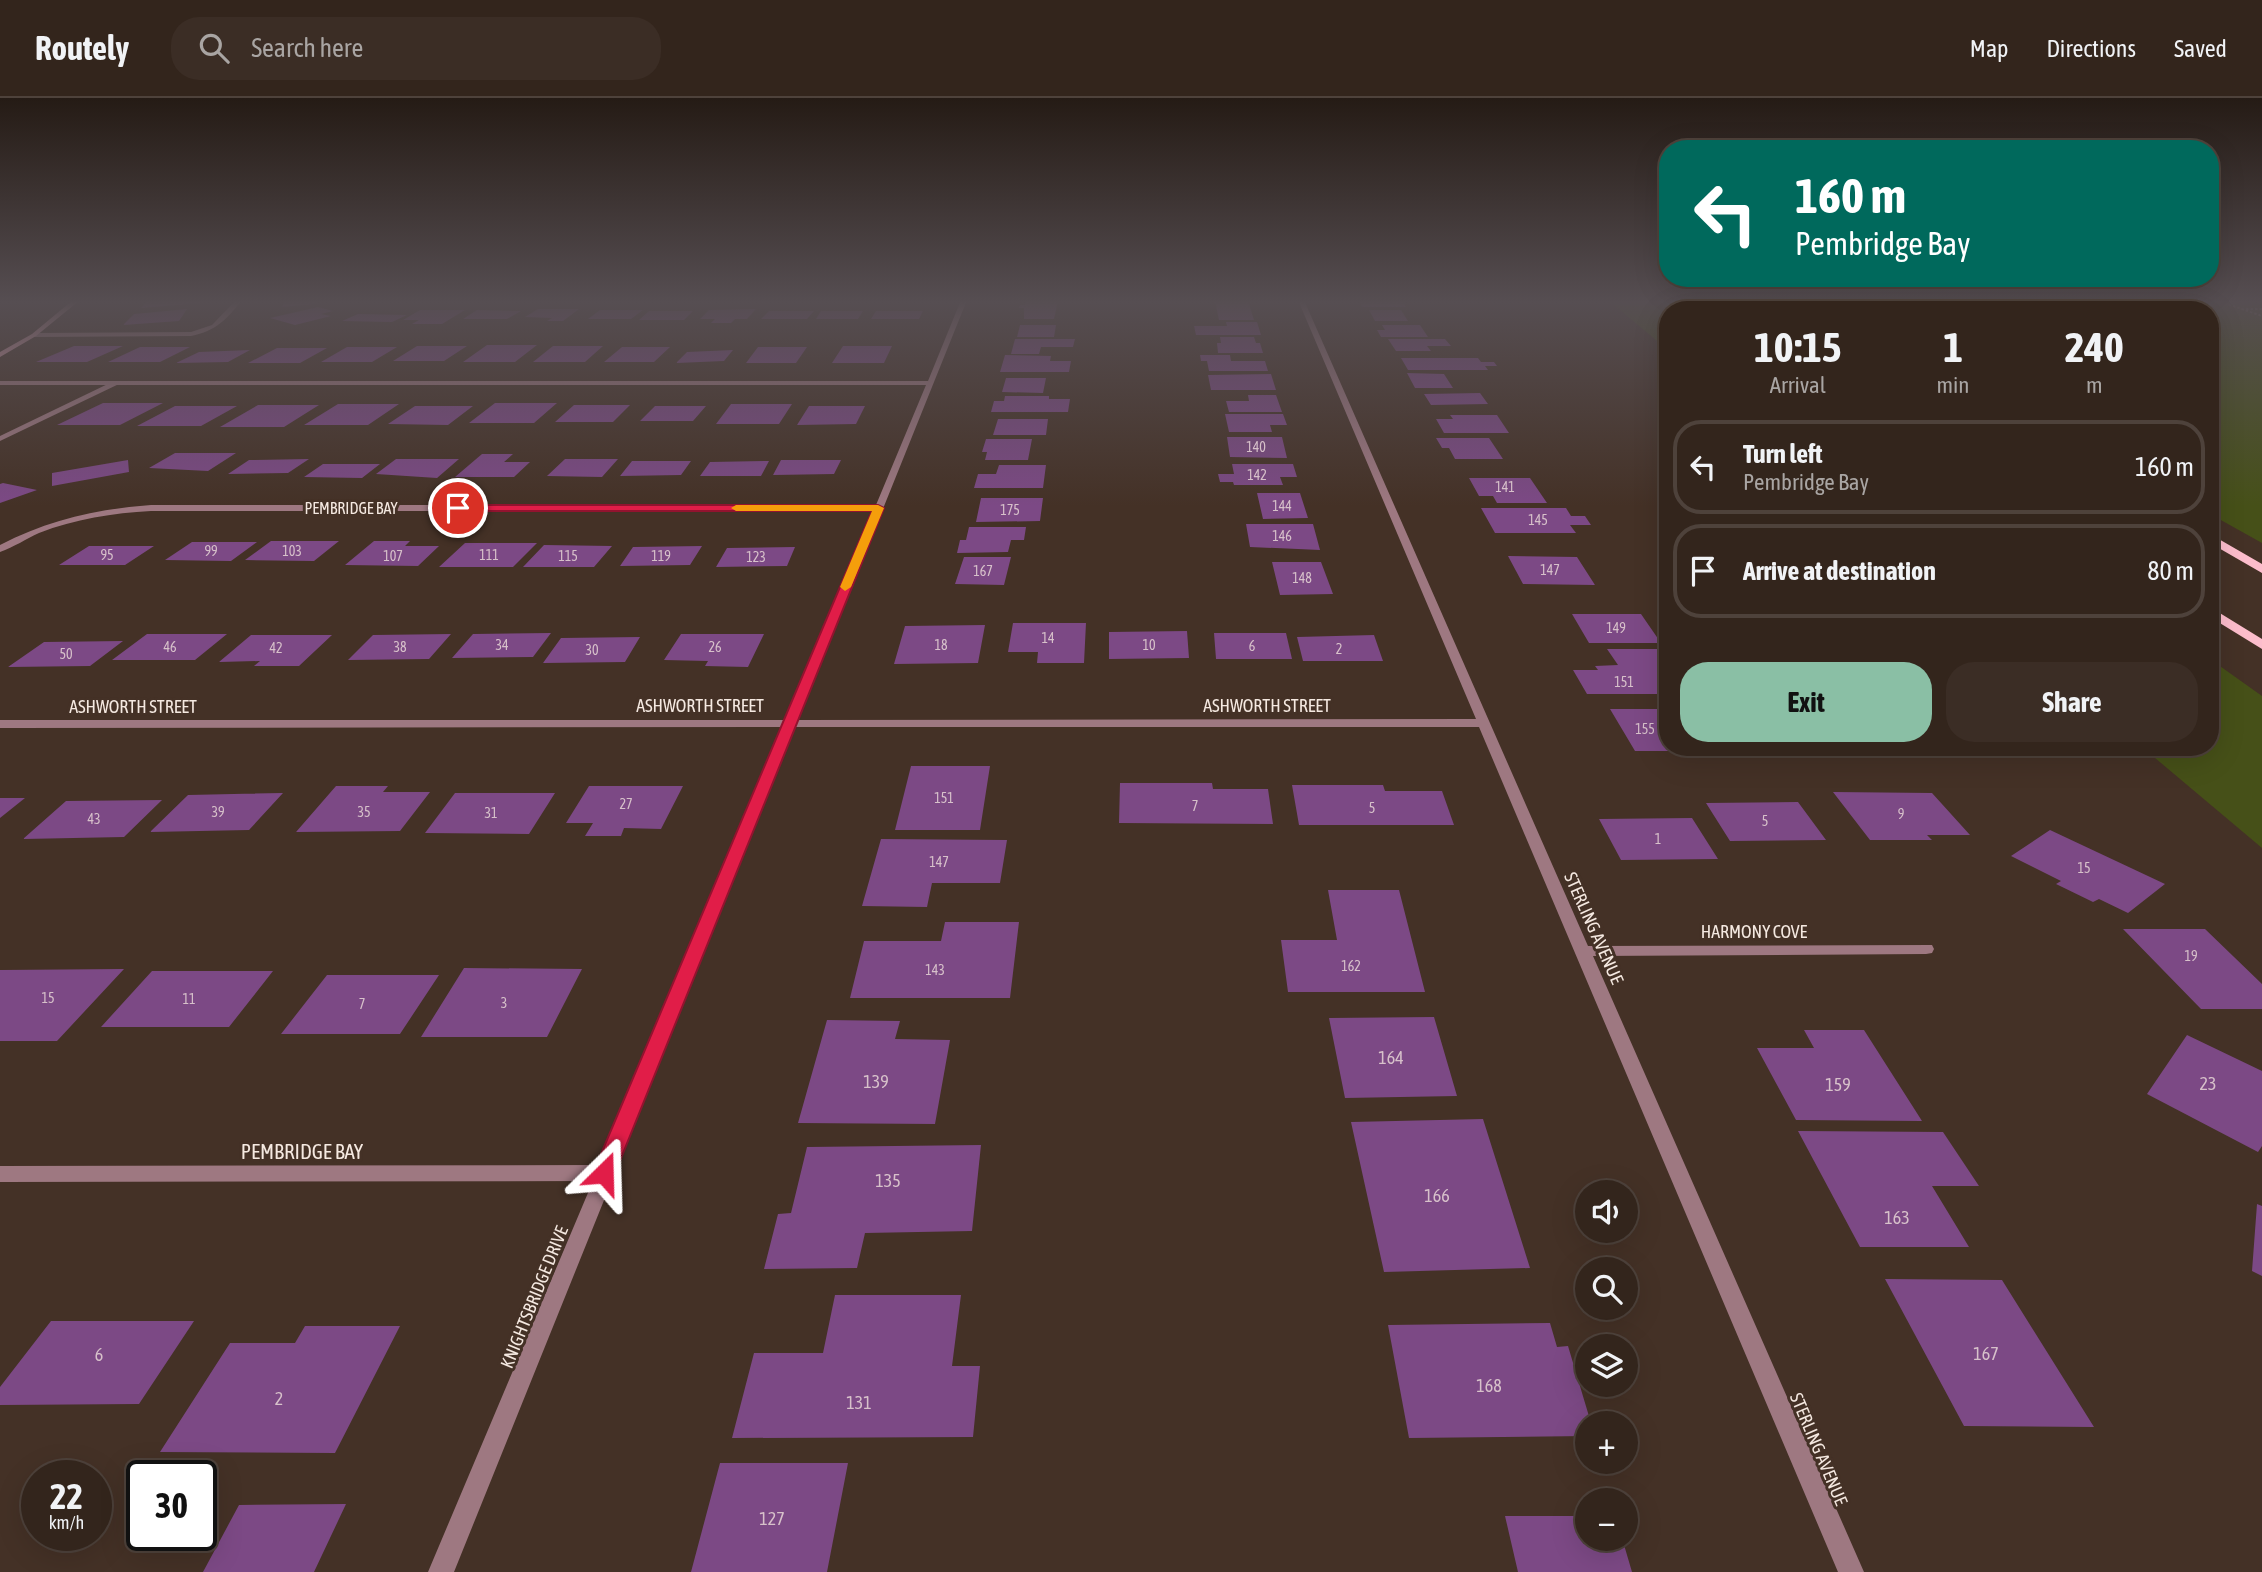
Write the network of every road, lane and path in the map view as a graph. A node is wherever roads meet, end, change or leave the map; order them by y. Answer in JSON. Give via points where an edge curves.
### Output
{"nodes":[{"id":1,"x":937,"y":369,"type":"edge"},
{"id":2,"x":1331,"y":369,"type":"edge"},
{"id":3,"x":0,"y":383,"type":"edge"},
{"id":4,"x":117,"y":383,"type":"junction"},
{"id":5,"x":931,"y":383,"type":"junction"},
{"id":6,"x":0,"y":439,"type":"edge"},
{"id":7,"x":878,"y":508,"type":"junction"},
{"id":8,"x":2219,"y":543,"type":"edge"},
{"id":9,"x":0,"y":549,"type":"edge"},
{"id":10,"x":2262,"y":569,"type":"edge"},
{"id":11,"x":2219,"y":617,"type":"edge"},
{"id":12,"x":2262,"y":645,"type":"edge"},
{"id":13,"x":789,"y":723,"type":"junction"},
{"id":14,"x":1484,"y":723,"type":"junction"},
{"id":15,"x":0,"y":724,"type":"edge"},
{"id":16,"x":1926,"y":949,"type":"dead end"},
{"id":17,"x":1583,"y":951,"type":"junction"},
{"id":18,"x":604,"y":1173,"type":"junction"},
{"id":19,"x":0,"y":1174,"type":"edge"},
{"id":20,"x":441,"y":1572,"type":"edge"},
{"id":21,"x":1851,"y":1572,"type":"edge"}],
"edges":[{"from":1,"to":5,"type":"street","name":"KNIGHTSBRIDGE DRIVE"},
{"from":2,"to":14,"type":"street","name":"STERLING AVENUE"},
{"from":3,"to":4,"type":"street"},
{"from":4,"to":5,"type":"street"},
{"from":4,"to":6,"type":"street"},
{"from":5,"to":7,"type":"street","name":"KNIGHTSBRIDGE DRIVE"},
{"from":7,"to":9,"type":"street","name":"PEMBRIDGE BAY","via":[[151,508],[62,521]]},
{"from":7,"to":13,"type":"street","name":"KNIGHTSBRIDGE DRIVE"},
{"from":8,"to":10,"type":"main road"},
{"from":11,"to":12,"type":"main road"},
{"from":13,"to":14,"type":"street","name":"ASHWORTH STREET"},
{"from":13,"to":15,"type":"street","name":"ASHWORTH STREET"},
{"from":13,"to":18,"type":"street","name":"KNIGHTSBRIDGE DRIVE"},
{"from":14,"to":17,"type":"street","name":"STERLING AVENUE"},
{"from":16,"to":17,"type":"street","name":"HARMONY COVE"},
{"from":17,"to":21,"type":"street","name":"STERLING AVENUE"},
{"from":18,"to":19,"type":"street","name":"PEMBRIDGE BAY"},
{"from":18,"to":20,"type":"street","name":"KNIGHTSBRIDGE DRIVE"}]}
